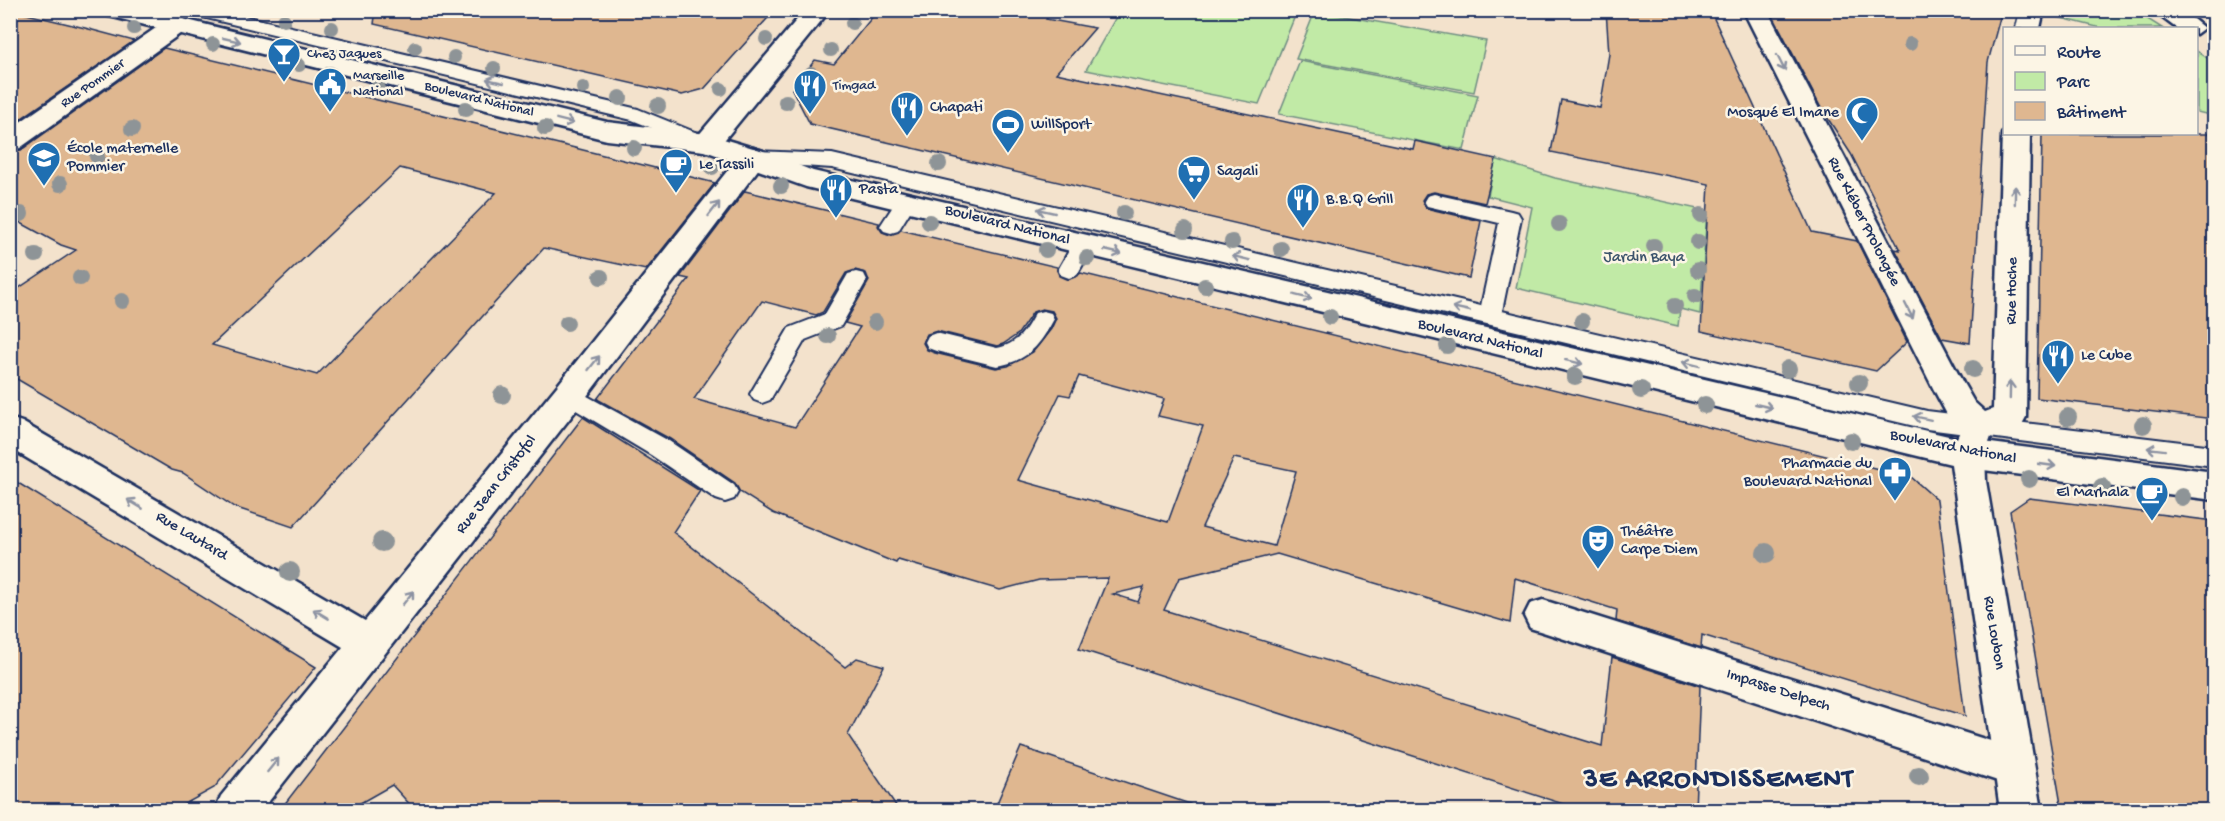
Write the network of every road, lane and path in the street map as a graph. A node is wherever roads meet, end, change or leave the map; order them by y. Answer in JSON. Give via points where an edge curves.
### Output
{"nodes":[{"id":1,"x":114,"y":10,"type":"edge"},
{"id":2,"x":818,"y":10,"type":"edge"},
{"id":3,"x":1755,"y":10,"type":"edge"},
{"id":4,"x":2032,"y":10,"type":"edge"},
{"id":5,"x":2164,"y":10,"type":"edge"},
{"id":6,"x":185,"y":18,"type":"edge"},
{"id":7,"x":2028,"y":27,"type":"edge"},
{"id":8,"x":2190,"y":27,"type":"edge"},
{"id":9,"x":2198,"y":32,"type":"edge"},
{"id":10,"x":2214,"y":43,"type":"edge"},
{"id":11,"x":2016,"y":135,"type":"edge"},
{"id":12,"x":10,"y":142,"type":"edge"},
{"id":13,"x":707,"y":144,"type":"junction"},
{"id":14,"x":753,"y":156,"type":"junction"},
{"id":15,"x":1434,"y":201,"type":"dead end"},
{"id":16,"x":856,"y":280,"type":"dead end"},
{"id":17,"x":1490,"y":316,"type":"junction"},
{"id":18,"x":1043,"y":319,"type":"dead end"},
{"id":19,"x":936,"y":342,"type":"dead end"},
{"id":20,"x":762,"y":394,"type":"dead end"},
{"id":21,"x":569,"y":395,"type":"junction"},
{"id":22,"x":10,"y":431,"type":"edge"},
{"id":23,"x":1974,"y":441,"type":"junction"},
{"id":24,"x":2214,"y":456,"type":"edge"},
{"id":25,"x":2214,"y":486,"type":"edge"},
{"id":26,"x":725,"y":492,"type":"dead end"},
{"id":27,"x":1543,"y":616,"type":"dead end"},
{"id":28,"x":371,"y":644,"type":"junction"},
{"id":29,"x":2013,"y":767,"type":"junction"},
{"id":30,"x":236,"y":810,"type":"edge"},
{"id":31,"x":2021,"y":810,"type":"edge"}],
"edges":[{"from":1,"to":6,"type":"street","name":"Boulevard National"},
{"from":2,"to":13,"type":"street"},
{"from":3,"to":23,"type":"street","name":"Rue Kléber Prolongée","one_way":true},
{"from":4,"to":7,"type":"street"},
{"from":5,"to":8,"type":"street"},
{"from":6,"to":12,"type":"street","name":"Rue Pommier"},
{"from":6,"to":13,"type":"street","name":"Boulevard National","via":[[618,133]]},
{"from":9,"to":10,"type":"street"},
{"from":23,"to":11,"type":"street","name":"Rue Hoche","one_way":true,"via":[[2009,417]]},
{"from":13,"to":14,"type":"street","name":"Boulevard National"},
{"from":17,"to":14,"type":"lane","name":"Boulevard National","one_way":true,"via":[[832,161]]},
{"from":21,"to":14,"type":"street","name":"Rue Jean Cristofol","one_way":true},
{"from":14,"to":23,"type":"street","name":"Boulevard National","one_way":true,"via":[[898,214],[1076,258]]},
{"from":15,"to":17,"type":"lane","via":[[1511,218]]},
{"from":16,"to":20,"type":"lane","via":[[832,320],[797,334]]},
{"from":23,"to":17,"type":"lane","name":"Boulevard National","one_way":true,"via":[[1927,420]]},
{"from":18,"to":19,"type":"lane","via":[[1032,341],[1007,356]]},
{"from":21,"to":26,"type":"lane","via":[[660,448]]},
{"from":28,"to":21,"type":"street","name":"Rue Jean Cristofol","one_way":true},
{"from":28,"to":22,"type":"street","name":"Rue Lautard","one_way":true},
{"from":24,"to":23,"type":"lane","name":"Boulevard National","one_way":true},
{"from":23,"to":25,"type":"street","name":"Boulevard National","one_way":true},
{"from":23,"to":29,"type":"street","name":"Rue Loubon","via":[[1969,481]]},
{"from":27,"to":29,"type":"street","name":"Impasse Delpech"},
{"from":30,"to":28,"type":"street","name":"Rue Jean Cristofol","one_way":true},
{"from":29,"to":31,"type":"street","name":"Rue Loubon"}]}
